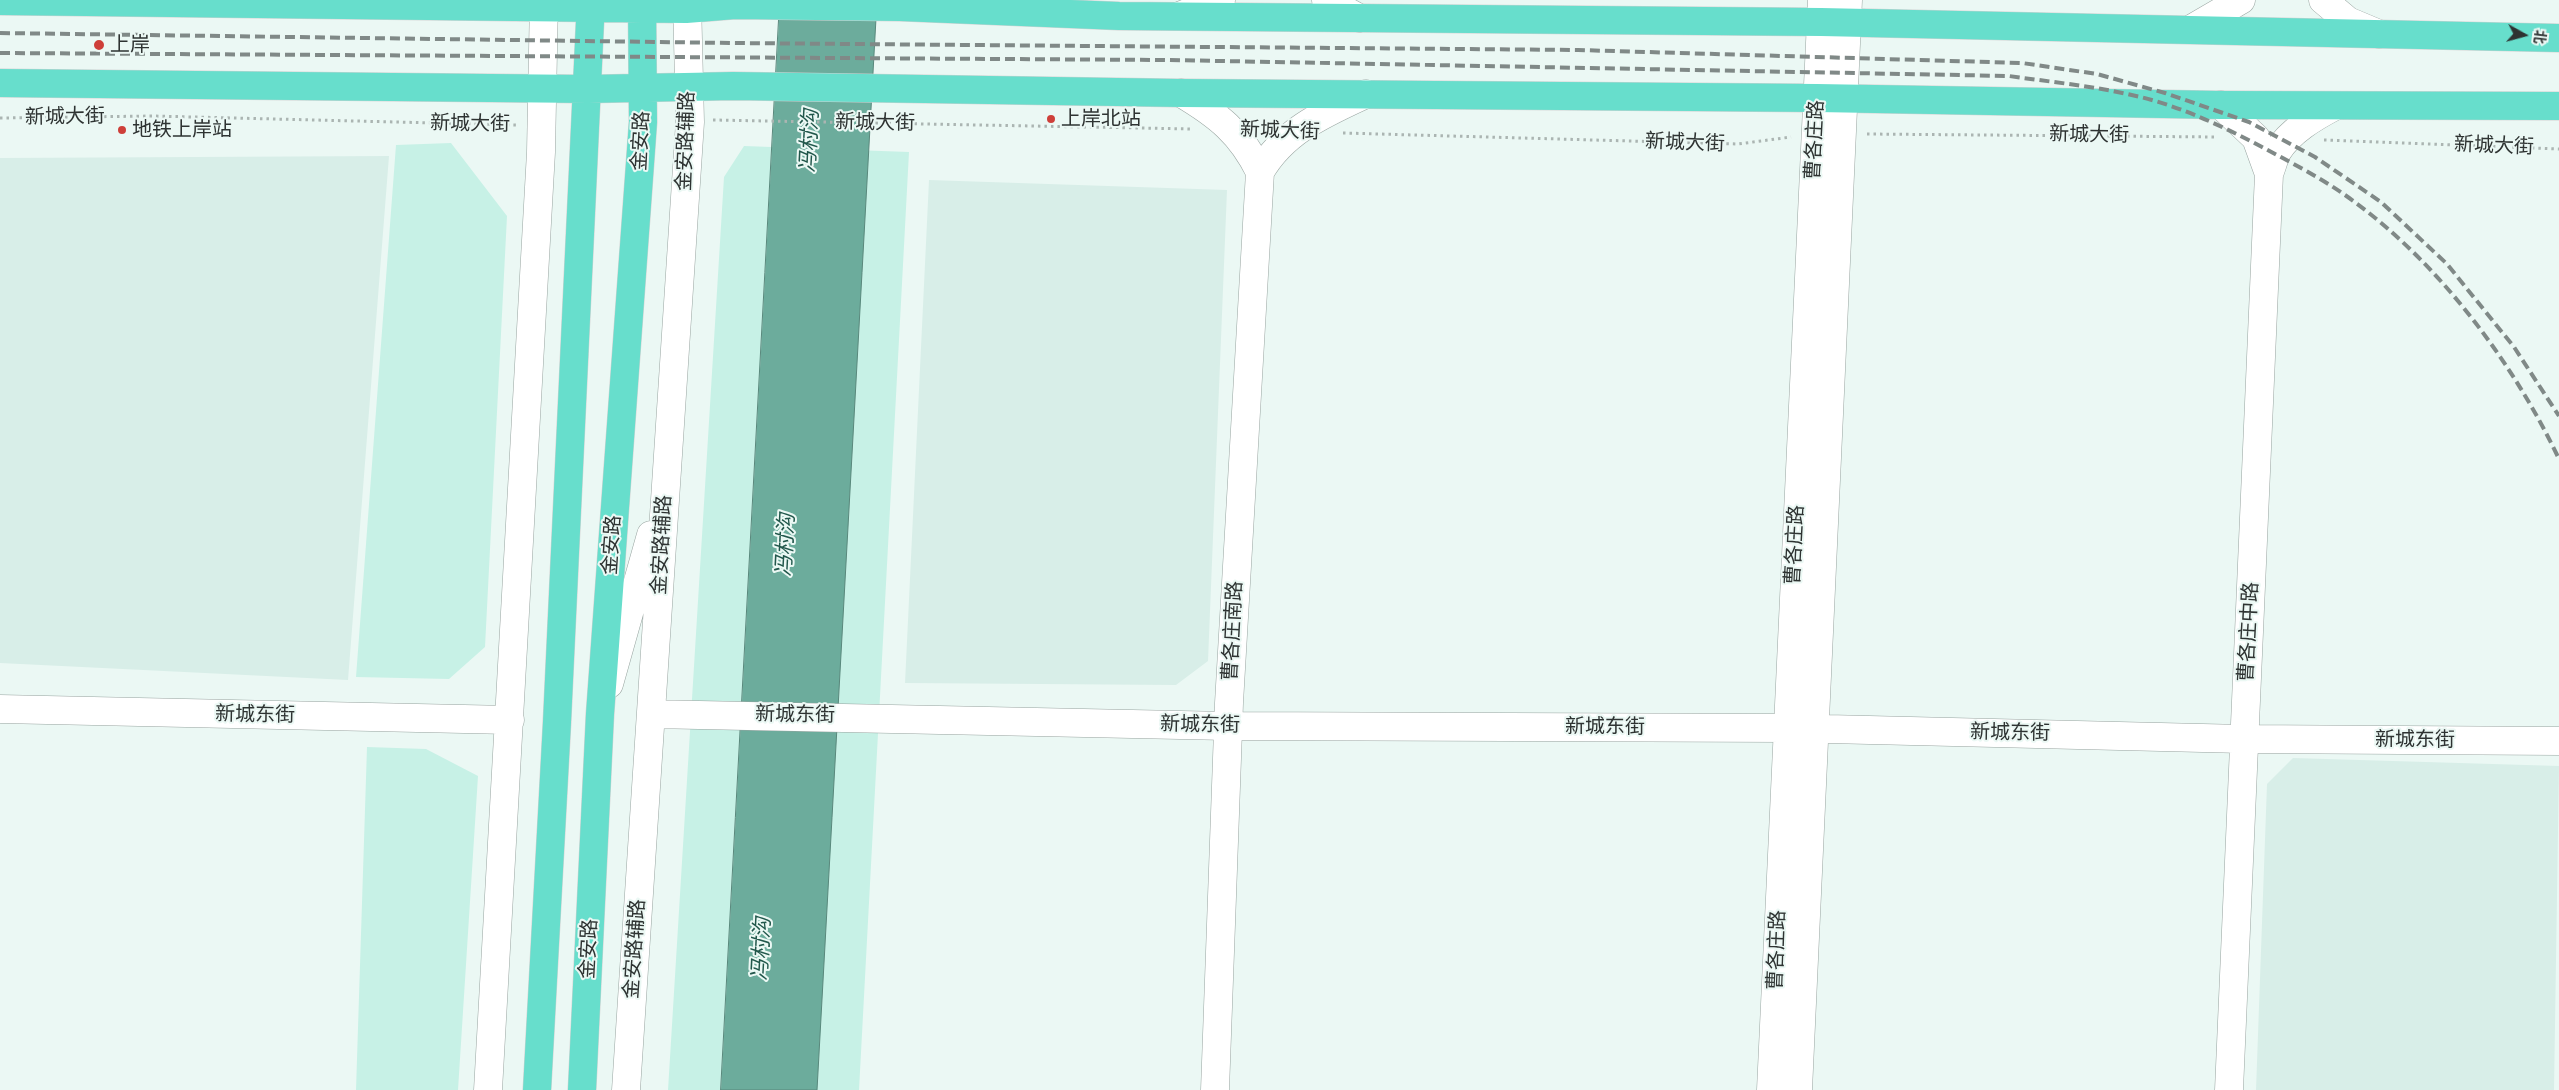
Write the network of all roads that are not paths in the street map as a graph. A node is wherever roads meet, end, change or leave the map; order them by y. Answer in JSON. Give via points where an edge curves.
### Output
{"nodes":[{"id":1,"x":1221,"y":0,"type":"edge"},
{"id":2,"x":1326,"y":0,"type":"edge"},
{"id":3,"x":2241,"y":0,"type":"edge"},
{"id":4,"x":2323,"y":0,"type":"edge"},
{"id":5,"x":0,"y":1,"type":"edge"},
{"id":6,"x":544,"y":3,"type":"edge"},
{"id":7,"x":591,"y":3,"type":"edge"},
{"id":8,"x":642,"y":4,"type":"edge"},
{"id":9,"x":686,"y":5,"type":"edge"},
{"id":10,"x":1834,"y":11,"type":"edge"},
{"id":11,"x":1179,"y":16,"type":"junction"},
{"id":12,"x":1359,"y":18,"type":"junction"},
{"id":13,"x":2191,"y":29,"type":"junction"},
{"id":14,"x":2379,"y":34,"type":"junction"},
{"id":15,"x":2559,"y":38,"type":"edge"},
{"id":16,"x":0,"y":83,"type":"edge"},
{"id":17,"x":643,"y":88,"type":"junction"},
{"id":18,"x":689,"y":88,"type":"junction"},
{"id":19,"x":543,"y":89,"type":"junction"},
{"id":20,"x":588,"y":89,"type":"junction"},
{"id":21,"x":1181,"y":93,"type":"junction"},
{"id":22,"x":1366,"y":94,"type":"junction"},
{"id":23,"x":1830,"y":98,"type":"junction"},
{"id":24,"x":2221,"y":105,"type":"junction"},
{"id":25,"x":2335,"y":106,"type":"junction"},
{"id":26,"x":2559,"y":106,"type":"edge"},
{"id":27,"x":1829,"y":133,"type":"junction"},
{"id":28,"x":1260,"y":172,"type":"junction"},
{"id":29,"x":2270,"y":174,"type":"junction"},
{"id":30,"x":665,"y":486,"type":"junction"},
{"id":31,"x":0,"y":709,"type":"edge"},
{"id":32,"x":600,"y":714,"type":"junction"},
{"id":33,"x":651,"y":714,"type":"junction"},
{"id":34,"x":510,"y":720,"type":"junction"},
{"id":35,"x":1228,"y":726,"type":"junction"},
{"id":36,"x":1786,"y":728,"type":"junction"},
{"id":37,"x":1814,"y":728,"type":"junction"},
{"id":38,"x":2244,"y":739,"type":"junction"},
{"id":39,"x":2559,"y":741,"type":"edge"},
{"id":40,"x":488,"y":1090,"type":"edge"},
{"id":41,"x":537,"y":1090,"type":"edge"},
{"id":42,"x":582,"y":1090,"type":"edge"},
{"id":43,"x":626,"y":1090,"type":"edge"},
{"id":44,"x":1215,"y":1090,"type":"edge"},
{"id":45,"x":1771,"y":1090,"type":"edge"},
{"id":46,"x":1798,"y":1090,"type":"edge"},
{"id":47,"x":2229,"y":1090,"type":"edge"}],
"edges":[{"from":1,"to":11,"type":"street"},
{"from":2,"to":12,"type":"street"},
{"from":3,"to":13,"type":"street"},
{"from":4,"to":14,"type":"street","via":[[2348,21]]},
{"from":5,"to":6,"type":"main road"},
{"from":6,"to":7,"type":"main road"},
{"from":6,"to":19,"type":"street"},
{"from":7,"to":8,"type":"main road"},
{"from":7,"to":20,"type":"main road"},
{"from":8,"to":9,"type":"main road"},
{"from":8,"to":17,"type":"main road","name":"金安路"},
{"from":9,"to":11,"type":"main road","via":[[900,7]]},
{"from":9,"to":18,"type":"street","name":"金安路辅路"},
{"from":10,"to":12,"type":"main road"},
{"from":10,"to":13,"type":"main road"},
{"from":10,"to":23,"type":"street","name":"曹各庄路"},
{"from":11,"to":12,"type":"main road"},
{"from":13,"to":14,"type":"main road"},
{"from":14,"to":15,"type":"main road"},
{"from":16,"to":19,"type":"main road","name":"新城大街"},
{"from":17,"to":18,"type":"main road","name":"新城大街"},
{"from":17,"to":20,"type":"main road","name":"新城大街"},
{"from":17,"to":32,"type":"main road","name":"金安路"},
{"from":18,"to":21,"type":"main road","name":"新城大街"},
{"from":18,"to":30,"type":"street","name":"金安路辅路","via":[[690,122]]},
{"from":19,"to":20,"type":"main road","name":"新城大街"},
{"from":19,"to":34,"type":"street"},
{"from":20,"to":41,"type":"main road"},
{"from":21,"to":22,"type":"main road","name":"新城大街"},
{"from":21,"to":28,"type":"street","name":"曹各庄南路","via":[[1210,110],[1233,130],[1249,149]]},
{"from":22,"to":23,"type":"main road","name":"新城大街"},
{"from":22,"to":28,"type":"street","via":[[1321,115],[1295,132],[1269,156]]},
{"from":23,"to":24,"type":"main road","name":"新城大街"},
{"from":23,"to":27,"type":"street","name":"曹各庄路"},
{"from":24,"to":25,"type":"main road","name":"新城大街"},
{"from":24,"to":29,"type":"street","name":"曹各庄中路","via":[[2256,138]]},
{"from":25,"to":26,"type":"main road","name":"新城大街"},
{"from":25,"to":29,"type":"street","name":"曹各庄中路","via":[[2312,118],[2288,139],[2277,152]]},
{"from":27,"to":36,"type":"street","name":"曹各庄路"},
{"from":27,"to":37,"type":"street","name":"曹各庄路"},
{"from":28,"to":35,"type":"street","name":"曹各庄南路"},
{"from":29,"to":38,"type":"street","name":"曹各庄中路"},
{"from":30,"to":32,"type":"street"},
{"from":30,"to":33,"type":"street","name":"金安路辅路"},
{"from":31,"to":34,"type":"street","name":"新城东街"},
{"from":32,"to":42,"type":"main road","name":"金安路"},
{"from":33,"to":35,"type":"street","name":"新城东街"},
{"from":33,"to":43,"type":"street","name":"金安路辅路"},
{"from":34,"to":40,"type":"street"},
{"from":35,"to":36,"type":"street","name":"新城东街"},
{"from":35,"to":44,"type":"street","name":"曹各庄南路"},
{"from":36,"to":37,"type":"street","name":"新城东街"},
{"from":36,"to":45,"type":"street","name":"曹各庄路"},
{"from":37,"to":38,"type":"street","name":"新城东街"},
{"from":37,"to":46,"type":"street","name":"曹各庄路"},
{"from":38,"to":39,"type":"street","name":"新城东街"},
{"from":38,"to":47,"type":"street","name":"曹各庄中路"}]}
